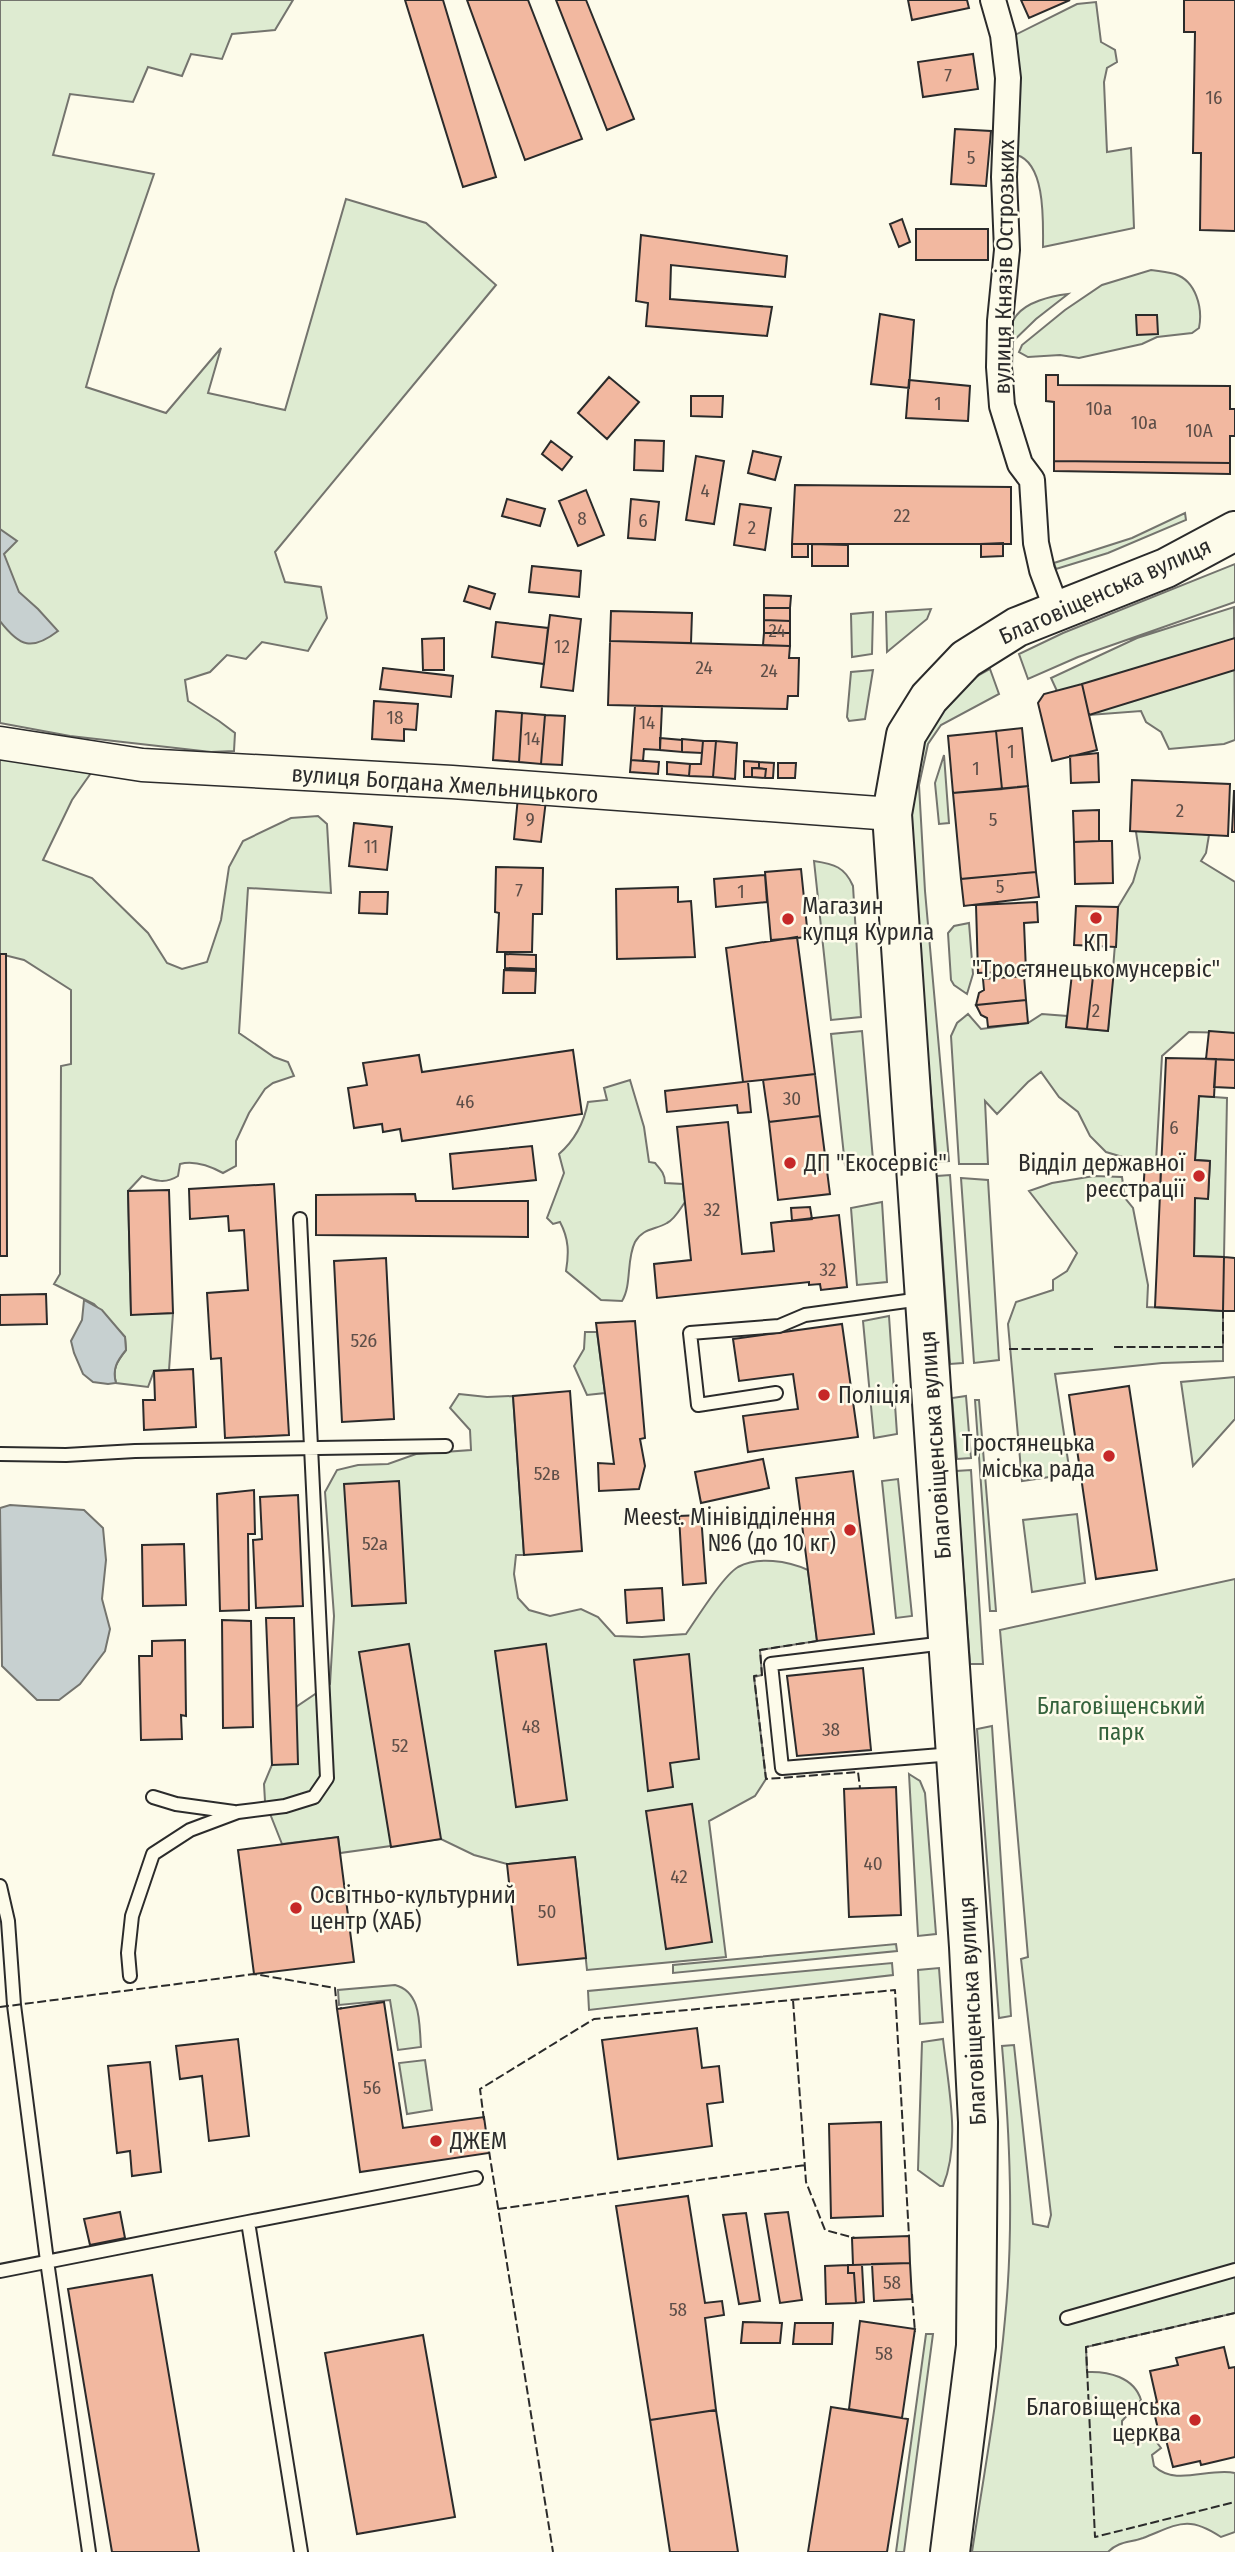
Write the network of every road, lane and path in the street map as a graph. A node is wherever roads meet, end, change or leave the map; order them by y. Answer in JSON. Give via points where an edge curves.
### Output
{"nodes":[{"id":1,"x":993,"y":0,"type":"edge"},
{"id":2,"x":1235,"y":531,"type":"edge"},
{"id":3,"x":1057,"y":610,"type":"junction"},
{"id":4,"x":0,"y":743,"type":"edge"},
{"id":5,"x":892,"y":814,"type":"junction"},
{"id":6,"x":300,"y":1219,"type":"dead end"},
{"id":7,"x":925,"y":1298,"type":"junction"},
{"id":8,"x":776,"y":1394,"type":"dead end"},
{"id":9,"x":446,"y":1446,"type":"dead end"},
{"id":10,"x":312,"y":1448,"type":"junction"},
{"id":11,"x":0,"y":1454,"type":"edge"},
{"id":12,"x":949,"y":1642,"type":"junction"},
{"id":13,"x":956,"y":1754,"type":"junction"},
{"id":14,"x":153,"y":1797,"type":"dead end"},
{"id":15,"x":238,"y":1812,"type":"junction"},
{"id":16,"x":0,"y":1886,"type":"edge"},
{"id":17,"x":130,"y":1976,"type":"dead end"},
{"id":18,"x":476,"y":2178,"type":"dead end"},
{"id":19,"x":248,"y":2222,"type":"junction"},
{"id":20,"x":47,"y":2261,"type":"junction"},
{"id":21,"x":1235,"y":2270,"type":"edge"},
{"id":22,"x":0,"y":2271,"type":"edge"},
{"id":23,"x":1067,"y":2318,"type":"dead end"},
{"id":24,"x":89,"y":2552,"type":"edge"},
{"id":25,"x":301,"y":2552,"type":"edge"},
{"id":26,"x":950,"y":2552,"type":"edge"}],
"edges":[{"from":1,"to":3,"type":"street","name":"вулиця Князів Острозьких","via":[[1003,35],[1007,78],[1007,250],[999,367],[1002,407],[1020,464],[1032,480],[1036,543]]},
{"from":2,"to":3,"type":"main road","name":"Благовіщенська вулиця","via":[[1166,568]]},
{"from":3,"to":5,"type":"main road","name":"Благовіщенська вулиця","via":[[995,639],[966,659],[929,698],[906,735]]},
{"from":4,"to":5,"type":"street","name":"вулиця Богдана Хмельницького","via":[[142,765]]},
{"from":5,"to":7,"type":"main road","name":"Благовіщенська вулиця"},
{"from":6,"to":10,"type":"lane"},
{"from":7,"to":8,"type":"lane","via":[[805,1315],[779,1326],[690,1333],[698,1405]]},
{"from":7,"to":12,"type":"main road","name":"Благовіщенська вулиця"},
{"from":9,"to":10,"type":"lane"},
{"from":10,"to":11,"type":"lane"},
{"from":10,"to":15,"type":"lane","via":[[327,1778],[314,1797]]},
{"from":12,"to":13,"type":"main road","name":"Благовіщенська вулиця"},
{"from":12,"to":13,"type":"lane","via":[[771,1664],[782,1768]]},
{"from":13,"to":26,"type":"main road","name":"Благовіщенська вулиця","via":[[978,2122],[976,2346]]},
{"from":14,"to":15,"type":"lane"},
{"from":15,"to":17,"type":"lane","via":[[190,1830],[153,1854],[132,1916]]},
{"from":16,"to":20,"type":"lane","via":[[8,1921],[14,2005]]},
{"from":18,"to":19,"type":"lane"},
{"from":19,"to":20,"type":"lane"},
{"from":19,"to":25,"type":"lane"},
{"from":20,"to":22,"type":"lane"},
{"from":20,"to":24,"type":"lane"},
{"from":21,"to":23,"type":"lane"}]}
